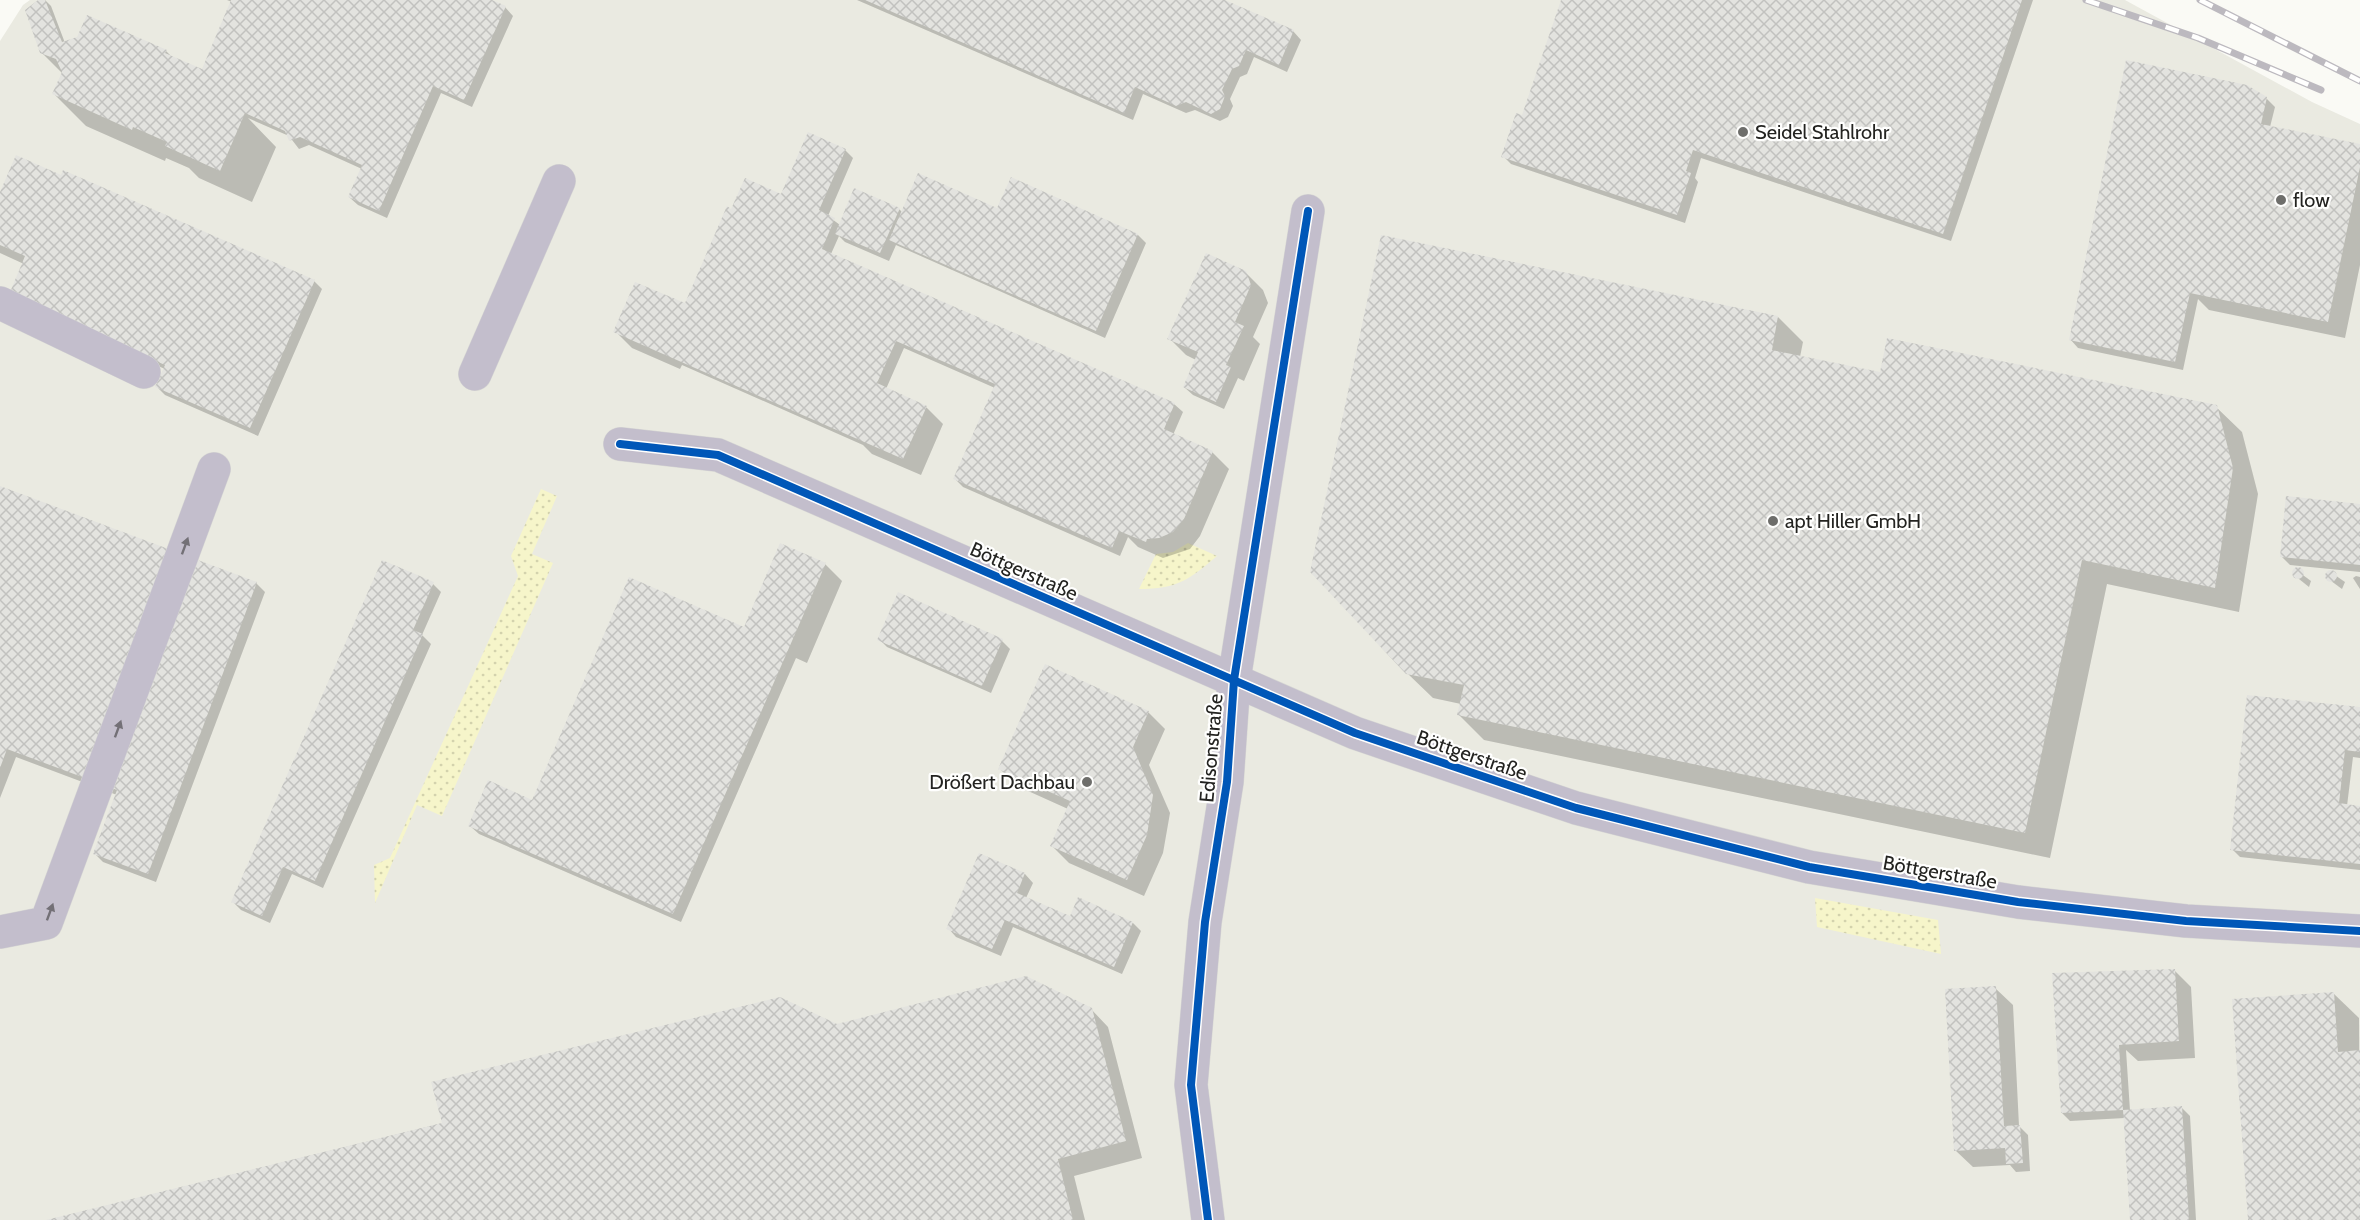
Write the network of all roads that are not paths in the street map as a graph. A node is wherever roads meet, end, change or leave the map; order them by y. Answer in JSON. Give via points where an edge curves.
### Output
{"nodes":[{"id":1,"x":559,"y":180,"type":"dead end"},
{"id":2,"x":1308,"y":211,"type":"dead end"},
{"id":3,"x":0,"y":303,"type":"edge"},
{"id":4,"x":144,"y":372,"type":"dead end"},
{"id":5,"x":475,"y":374,"type":"dead end"},
{"id":6,"x":620,"y":444,"type":"dead end"},
{"id":7,"x":214,"y":469,"type":"dead end"},
{"id":8,"x":1234,"y":680,"type":"junction"},
{"id":9,"x":2360,"y":931,"type":"edge"},
{"id":10,"x":0,"y":932,"type":"edge"},
{"id":11,"x":1209,"y":1220,"type":"edge"}],
"edges":[{"from":1,"to":5,"type":"street"},
{"from":2,"to":8,"type":"street","name":"Edisonstraße"},
{"from":3,"to":4,"type":"street"},
{"from":6,"to":8,"type":"street","name":"Böttgerstraße","via":[[718,455]]},
{"from":10,"to":7,"type":"street","one_way":true,"via":[[46,923]]},
{"from":8,"to":9,"type":"street","name":"Böttgerstraße","via":[[1355,733],[1576,808],[1809,867],[2040,906],[2186,921]]},
{"from":8,"to":11,"type":"street","name":"Edisonstraße","via":[[1227,782],[1205,922],[1191,1085]]}]}
